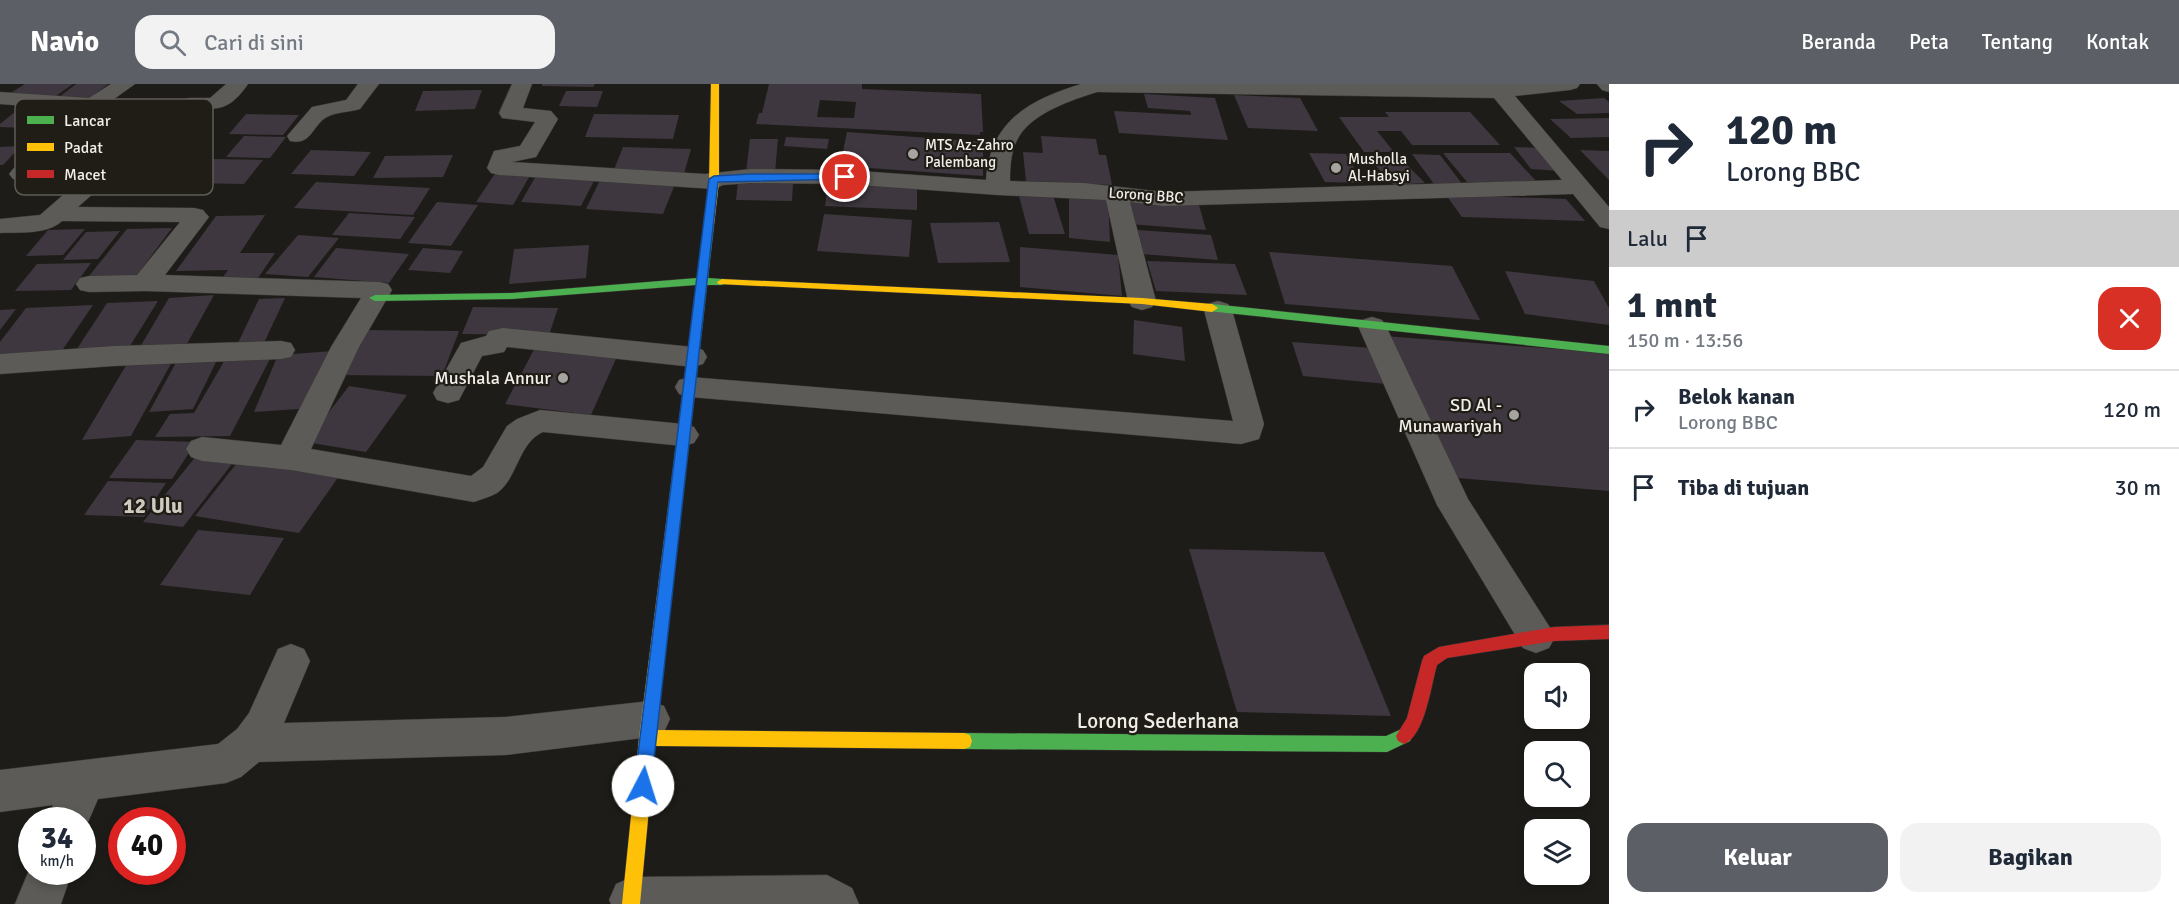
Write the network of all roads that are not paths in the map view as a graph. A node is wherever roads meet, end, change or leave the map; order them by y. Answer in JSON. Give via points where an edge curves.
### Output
{"nodes":[{"id":1,"x":125,"y":84,"type":"edge"},
{"id":2,"x":238,"y":84,"type":"edge"},
{"id":3,"x":369,"y":84,"type":"edge"},
{"id":4,"x":522,"y":84,"type":"edge"},
{"id":5,"x":715,"y":84,"type":"edge"},
{"id":6,"x":1570,"y":84,"type":"edge"},
{"id":7,"x":1076,"y":88,"type":"edge"},
{"id":8,"x":1500,"y":92,"type":"junction"},
{"id":9,"x":0,"y":98,"type":"edge"},
{"id":10,"x":15,"y":99,"type":"edge"},
{"id":11,"x":102,"y":99,"type":"edge"},
{"id":12,"x":213,"y":104,"type":"edge"},
{"id":13,"x":298,"y":136,"type":"dead end"},
{"id":14,"x":714,"y":180,"type":"junction"},
{"id":15,"x":1579,"y":187,"type":"junction"},
{"id":16,"x":998,"y":188,"type":"junction"},
{"id":17,"x":1116,"y":193,"type":"junction"},
{"id":18,"x":78,"y":195,"type":"edge"},
{"id":19,"x":57,"y":214,"type":"junction"},
{"id":20,"x":1609,"y":222,"type":"edge"},
{"id":21,"x":0,"y":226,"type":"edge"},
{"id":22,"x":703,"y":282,"type":"junction"},
{"id":23,"x":145,"y":283,"type":"junction"},
{"id":24,"x":88,"y":284,"type":"dead end"},
{"id":25,"x":375,"y":298,"type":"junction"},
{"id":26,"x":1142,"y":302,"type":"junction"},
{"id":27,"x":1218,"y":310,"type":"junction"},
{"id":28,"x":1372,"y":326,"type":"junction"},
{"id":29,"x":281,"y":350,"type":"dead end"},
{"id":30,"x":1609,"y":350,"type":"edge"},
{"id":31,"x":693,"y":357,"type":"junction"},
{"id":32,"x":0,"y":364,"type":"edge"},
{"id":33,"x":690,"y":387,"type":"junction"},
{"id":34,"x":448,"y":393,"type":"dead end"},
{"id":35,"x":683,"y":435,"type":"junction"},
{"id":36,"x":202,"y":449,"type":"dead end"},
{"id":37,"x":291,"y":458,"type":"junction"},
{"id":38,"x":1609,"y":632,"type":"edge"},
{"id":39,"x":1536,"y":637,"type":"junction"},
{"id":40,"x":291,"y":661,"type":"dead end"},
{"id":41,"x":649,"y":729,"type":"junction"},
{"id":42,"x":251,"y":743,"type":"junction"},
{"id":43,"x":83,"y":781,"type":"junction"},
{"id":44,"x":0,"y":791,"type":"edge"},
{"id":45,"x":74,"y":807,"type":"edge"},
{"id":46,"x":45,"y":885,"type":"edge"},
{"id":47,"x":632,"y":902,"type":"edge"},
{"id":48,"x":38,"y":904,"type":"edge"},
{"id":49,"x":836,"y":904,"type":"edge"}],
"edges":[{"from":1,"to":11,"type":"street"},
{"from":2,"to":12,"type":"street"},
{"from":3,"to":13,"type":"street","via":[[353,105],[320,112]]},
{"from":4,"to":14,"type":"street","name":"Lorong BBC","via":[[510,113],[547,118],[528,152],[502,156],[499,168]]},
{"from":5,"to":14,"type":"street"},
{"from":6,"to":8,"type":"street"},
{"from":7,"to":8,"type":"street"},
{"from":7,"to":16,"type":"street","via":[[1039,109],[1012,131],[998,165]]},
{"from":8,"to":15,"type":"street"},
{"from":9,"to":10,"type":"street"},
{"from":14,"to":16,"type":"street","name":"Lorong BBC","via":[[751,176],[845,177]]},
{"from":14,"to":22,"type":"street"},
{"from":15,"to":17,"type":"street","name":"Lorong BBC","via":[[1164,199]]},
{"from":15,"to":20,"type":"street"},
{"from":16,"to":17,"type":"street","name":"Lorong BBC"},
{"from":17,"to":26,"type":"street"},
{"from":18,"to":19,"type":"street"},
{"from":19,"to":21,"type":"street","via":[[47,222]]},
{"from":19,"to":23,"type":"street","via":[[197,217]]},
{"from":22,"to":25,"type":"street","via":[[512,296]]},
{"from":22,"to":26,"type":"street"},
{"from":22,"to":31,"type":"street"},
{"from":23,"to":24,"type":"street"},
{"from":23,"to":25,"type":"street","via":[[377,288]]},
{"from":25,"to":37,"type":"street","via":[[345,347]]},
{"from":26,"to":27,"type":"street"},
{"from":27,"to":28,"type":"street"},
{"from":27,"to":33,"type":"street","via":[[1249,424],[1248,431],[1241,433]]},
{"from":28,"to":30,"type":"street"},
{"from":28,"to":39,"type":"street","via":[[1454,505]]},
{"from":29,"to":32,"type":"street"},
{"from":31,"to":33,"type":"street"},
{"from":31,"to":34,"type":"street","via":[[503,337],[494,345],[471,350]]},
{"from":33,"to":35,"type":"street"},
{"from":35,"to":37,"type":"street","via":[[540,421],[528,424],[520,430],[493,478],[474,489]]},
{"from":35,"to":41,"type":"street"},
{"from":36,"to":37,"type":"street"},
{"from":38,"to":39,"type":"street","name":"Lorong Sederhana"},
{"from":39,"to":41,"type":"street","name":"Lorong Sederhana","via":[[1444,652],[1430,661],[1414,722],[1403,737],[1387,744]]},
{"from":40,"to":42,"type":"street","via":[[263,726]]},
{"from":41,"to":42,"type":"street"},
{"from":41,"to":47,"type":"street"},
{"from":42,"to":43,"type":"street","via":[[226,763]]},
{"from":43,"to":44,"type":"street"},
{"from":43,"to":45,"type":"street"},
{"from":46,"to":48,"type":"street"},
{"from":47,"to":49,"type":"street","via":[[827,898]]}]}
